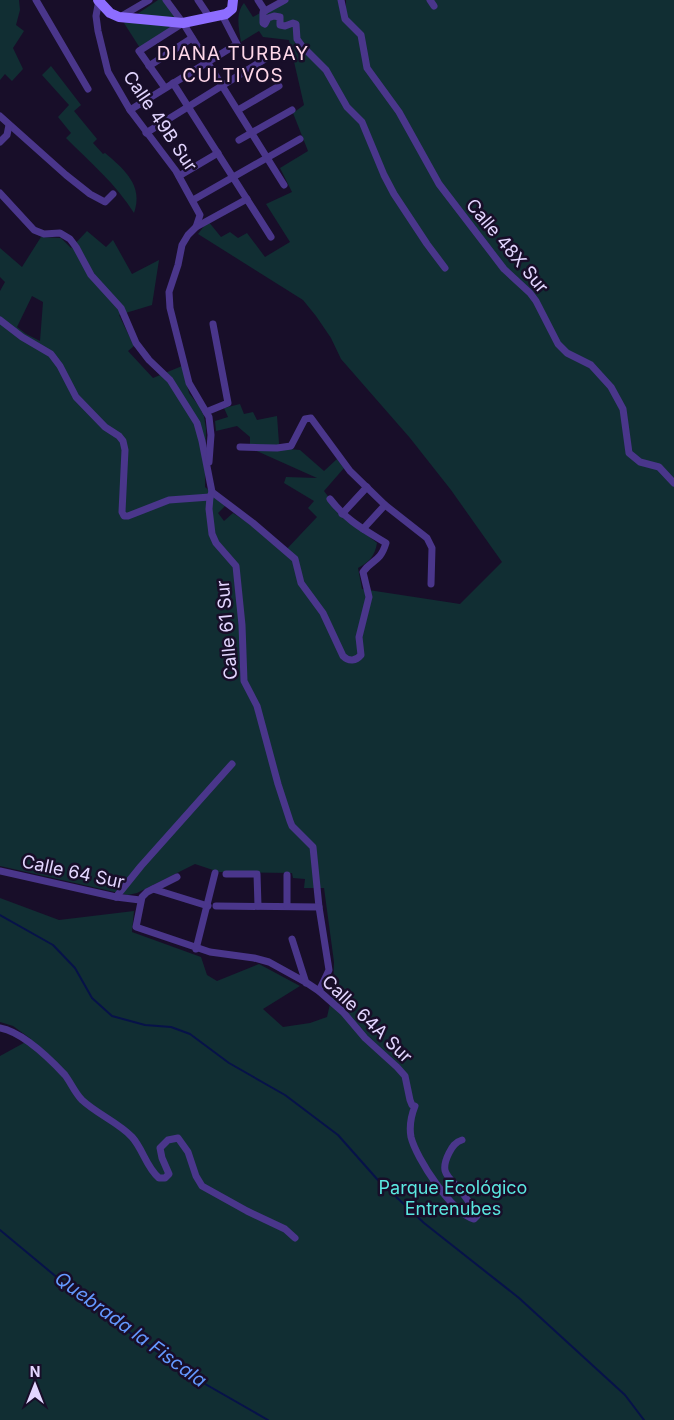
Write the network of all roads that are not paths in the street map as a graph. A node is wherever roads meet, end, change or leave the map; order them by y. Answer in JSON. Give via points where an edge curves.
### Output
{"nodes":[{"id":1,"x":36,"y":0,"type":"edge"},
{"id":2,"x":98,"y":0,"type":"edge"},
{"id":3,"x":149,"y":0,"type":"edge"},
{"id":4,"x":166,"y":0,"type":"edge"},
{"id":5,"x":198,"y":0,"type":"edge"},
{"id":6,"x":258,"y":0,"type":"edge"},
{"id":7,"x":285,"y":0,"type":"edge"},
{"id":8,"x":341,"y":0,"type":"edge"},
{"id":9,"x":232,"y":2,"type":"edge"},
{"id":10,"x":264,"y":11,"type":"junction"},
{"id":11,"x":222,"y":15,"type":"junction"},
{"id":12,"x":119,"y":17,"type":"junction"},
{"id":13,"x":210,"y":18,"type":"junction"},
{"id":14,"x":183,"y":23,"type":"junction"},
{"id":15,"x":192,"y":38,"type":"junction"},
{"id":16,"x":265,"y":58,"type":"dead end"},
{"id":17,"x":208,"y":62,"type":"junction"},
{"id":18,"x":149,"y":66,"type":"junction"},
{"id":19,"x":173,"y":84,"type":"junction"},
{"id":20,"x":222,"y":85,"type":"junction"},
{"id":21,"x":279,"y":86,"type":"dead end"},
{"id":22,"x":165,"y":88,"type":"junction"},
{"id":23,"x":88,"y":89,"type":"dead end"},
{"id":24,"x":188,"y":107,"type":"junction"},
{"id":25,"x":130,"y":110,"type":"junction"},
{"id":26,"x":238,"y":110,"type":"junction"},
{"id":27,"x":292,"y":110,"type":"dead end"},
{"id":28,"x":0,"y":116,"type":"edge"},
{"id":29,"x":9,"y":125,"type":"junction"},
{"id":30,"x":252,"y":133,"type":"junction"},
{"id":31,"x":146,"y":134,"type":"junction"},
{"id":32,"x":300,"y":138,"type":"dead end"},
{"id":33,"x":239,"y":140,"type":"dead end"},
{"id":34,"x":0,"y":142,"type":"edge"},
{"id":35,"x":218,"y":153,"type":"junction"},
{"id":36,"x":267,"y":158,"type":"junction"},
{"id":37,"x":179,"y":176,"type":"junction"},
{"id":38,"x":233,"y":177,"type":"junction"},
{"id":39,"x":284,"y":185,"type":"dead end"},
{"id":40,"x":0,"y":193,"type":"edge"},
{"id":41,"x":113,"y":194,"type":"dead end"},
{"id":42,"x":247,"y":199,"type":"junction"},
{"id":43,"x":193,"y":200,"type":"junction"},
{"id":44,"x":196,"y":228,"type":"junction"},
{"id":45,"x":271,"y":237,"type":"dead end"},
{"id":46,"x":445,"y":268,"type":"dead end"},
{"id":47,"x":0,"y":320,"type":"edge"},
{"id":48,"x":214,"y":324,"type":"dead end"},
{"id":49,"x":206,"y":412,"type":"junction"},
{"id":50,"x":240,"y":447,"type":"dead end"},
{"id":51,"x":209,"y":472,"type":"junction"},
{"id":52,"x":674,"y":483,"type":"edge"},
{"id":53,"x":367,"y":487,"type":"junction"},
{"id":54,"x":211,"y":495,"type":"junction"},
{"id":55,"x":330,"y":499,"type":"dead end"},
{"id":56,"x":384,"y":505,"type":"junction"},
{"id":57,"x":342,"y":514,"type":"junction"},
{"id":58,"x":364,"y":529,"type":"junction"},
{"id":59,"x":431,"y":584,"type":"dead end"},
{"id":60,"x":232,"y":764,"type":"dead end"},
{"id":61,"x":0,"y":871,"type":"edge"},
{"id":62,"x":215,"y":873,"type":"dead end"},
{"id":63,"x":226,"y":874,"type":"dead end"},
{"id":64,"x":287,"y":875,"type":"dead end"},
{"id":65,"x":177,"y":877,"type":"dead end"},
{"id":66,"x":150,"y":890,"type":"junction"},
{"id":67,"x":116,"y":898,"type":"junction"},
{"id":68,"x":140,"y":900,"type":"junction"},
{"id":69,"x":208,"y":906,"type":"junction"},
{"id":70,"x":216,"y":906,"type":"dead end"},
{"id":71,"x":258,"y":906,"type":"junction"},
{"id":72,"x":287,"y":906,"type":"junction"},
{"id":73,"x":319,"y":906,"type":"junction"},
{"id":74,"x":292,"y":939,"type":"dead end"},
{"id":75,"x":196,"y":949,"type":"junction"},
{"id":76,"x":306,"y":983,"type":"junction"},
{"id":77,"x":319,"y":991,"type":"junction"},
{"id":78,"x":0,"y":1028,"type":"edge"},
{"id":79,"x":462,"y":1140,"type":"dead end"},
{"id":80,"x":296,"y":1238,"type":"dead end"}],
"edges":[{"from":1,"to":23,"type":"street"},
{"from":2,"to":12,"type":"street"},
{"from":2,"to":25,"type":"street","name":"Calle 49B Sur","via":[[98,32],[108,72]]},
{"from":3,"to":12,"type":"street"},
{"from":4,"to":14,"type":"street"},
{"from":5,"to":13,"type":"street"},
{"from":6,"to":10,"type":"street"},
{"from":7,"to":10,"type":"street"},
{"from":8,"to":52,"type":"street","name":"Calle 48X Sur","via":[[345,19],[361,35],[367,68],[399,112],[439,184],[504,269],[536,301],[558,344],[567,353],[591,365],[611,387],[623,409],[629,453],[640,462],[659,467]]},
{"from":9,"to":11,"type":"street","via":[[230,12]]},
{"from":10,"to":46,"type":"street","via":[[264,24],[274,16],[280,17],[280,25],[296,24],[297,39],[326,70],[347,107],[362,122],[394,194]]},
{"from":11,"to":13,"type":"street"},
{"from":11,"to":17,"type":"street","via":[[237,44]]},
{"from":12,"to":14,"type":"street"},
{"from":13,"to":14,"type":"street"},
{"from":14,"to":15,"type":"street"},
{"from":14,"to":18,"type":"street","name":"Calle 49B Sur","via":[[139,51]]},
{"from":15,"to":17,"type":"street"},
{"from":15,"to":18,"type":"street"},
{"from":16,"to":20,"type":"street"},
{"from":17,"to":19,"type":"street"},
{"from":17,"to":20,"type":"street"},
{"from":18,"to":22,"type":"street","name":"Calle 49B Sur"},
{"from":19,"to":22,"type":"street"},
{"from":19,"to":24,"type":"street"},
{"from":20,"to":24,"type":"street"},
{"from":20,"to":26,"type":"street"},
{"from":21,"to":26,"type":"street"},
{"from":22,"to":25,"type":"street"},
{"from":24,"to":31,"type":"street"},
{"from":24,"to":35,"type":"street"},
{"from":25,"to":31,"type":"street","name":"Calle 49B Sur"},
{"from":26,"to":30,"type":"street"},
{"from":27,"to":30,"type":"street"},
{"from":28,"to":29,"type":"street"},
{"from":29,"to":34,"type":"street","via":[[7,135]]},
{"from":29,"to":41,"type":"street","via":[[90,194],[105,202]]},
{"from":30,"to":33,"type":"street"},
{"from":30,"to":36,"type":"street"},
{"from":31,"to":37,"type":"street","name":"Calle 49B Sur"},
{"from":32,"to":36,"type":"street"},
{"from":35,"to":37,"type":"street"},
{"from":35,"to":38,"type":"street"},
{"from":36,"to":38,"type":"street"},
{"from":36,"to":39,"type":"street"},
{"from":37,"to":43,"type":"street","name":"Calle 49B Sur"},
{"from":38,"to":42,"type":"street"},
{"from":38,"to":43,"type":"street"},
{"from":40,"to":51,"type":"street","via":[[34,230],[60,234],[76,247],[91,275],[121,308],[136,343],[170,380],[188,409],[196,423]]},
{"from":42,"to":44,"type":"street"},
{"from":42,"to":45,"type":"street"},
{"from":43,"to":44,"type":"street","name":"Calle 49B Sur","via":[[200,214]]},
{"from":44,"to":49,"type":"street","via":[[184,239],[169,292],[189,383]]},
{"from":47,"to":54,"type":"street","via":[[51,354],[76,396],[119,436],[125,450],[122,514],[128,516],[176,499]]},
{"from":48,"to":49,"type":"street","via":[[228,403]]},
{"from":49,"to":51,"type":"street","via":[[210,427]]},
{"from":50,"to":53,"type":"street","via":[[292,446],[309,417],[344,464]]},
{"from":51,"to":54,"type":"street","name":"Calle 61 Sur"},
{"from":53,"to":56,"type":"street"},
{"from":53,"to":57,"type":"street"},
{"from":54,"to":58,"type":"street","via":[[253,523],[294,560],[301,583],[323,613],[343,656],[350,660],[358,658],[362,652],[359,637],[369,596],[363,572],[377,561],[386,543]]},
{"from":54,"to":73,"type":"street","name":"Calle 61 Sur","via":[[209,517],[214,538],[236,566],[244,681],[256,706],[292,826],[314,848]]},
{"from":55,"to":57,"type":"street"},
{"from":56,"to":58,"type":"street"},
{"from":56,"to":59,"type":"street","via":[[427,538],[432,548]]},
{"from":57,"to":58,"type":"street"},
{"from":60,"to":67,"type":"street"},
{"from":61,"to":67,"type":"street","name":"Calle 64 Sur"},
{"from":62,"to":69,"type":"street"},
{"from":63,"to":71,"type":"street","via":[[258,874]]},
{"from":64,"to":72,"type":"street"},
{"from":65,"to":66,"type":"street"},
{"from":66,"to":68,"type":"street"},
{"from":66,"to":69,"type":"street"},
{"from":67,"to":68,"type":"street","name":"Calle 64 Sur"},
{"from":68,"to":75,"type":"street","name":"Calle 64A Sur","via":[[136,927]]},
{"from":69,"to":75,"type":"street"},
{"from":70,"to":71,"type":"street"},
{"from":71,"to":72,"type":"street"},
{"from":72,"to":73,"type":"street"},
{"from":73,"to":77,"type":"street","via":[[329,970]]},
{"from":74,"to":76,"type":"street"},
{"from":75,"to":76,"type":"street","name":"Calle 64A Sur","via":[[262,960]]},
{"from":76,"to":77,"type":"street","name":"Calle 64A Sur"},
{"from":77,"to":79,"type":"street","name":"Calle 64A Sur","via":[[405,1076],[410,1100],[415,1106],[410,1122],[411,1137],[423,1166],[450,1200],[466,1216],[474,1219],[476,1213],[444,1169],[452,1147]]},
{"from":78,"to":80,"type":"street","via":[[26,1041],[65,1075],[81,1099],[131,1136],[159,1178],[169,1174],[160,1148],[168,1140],[178,1138],[188,1152],[202,1186],[285,1228]]}]}
